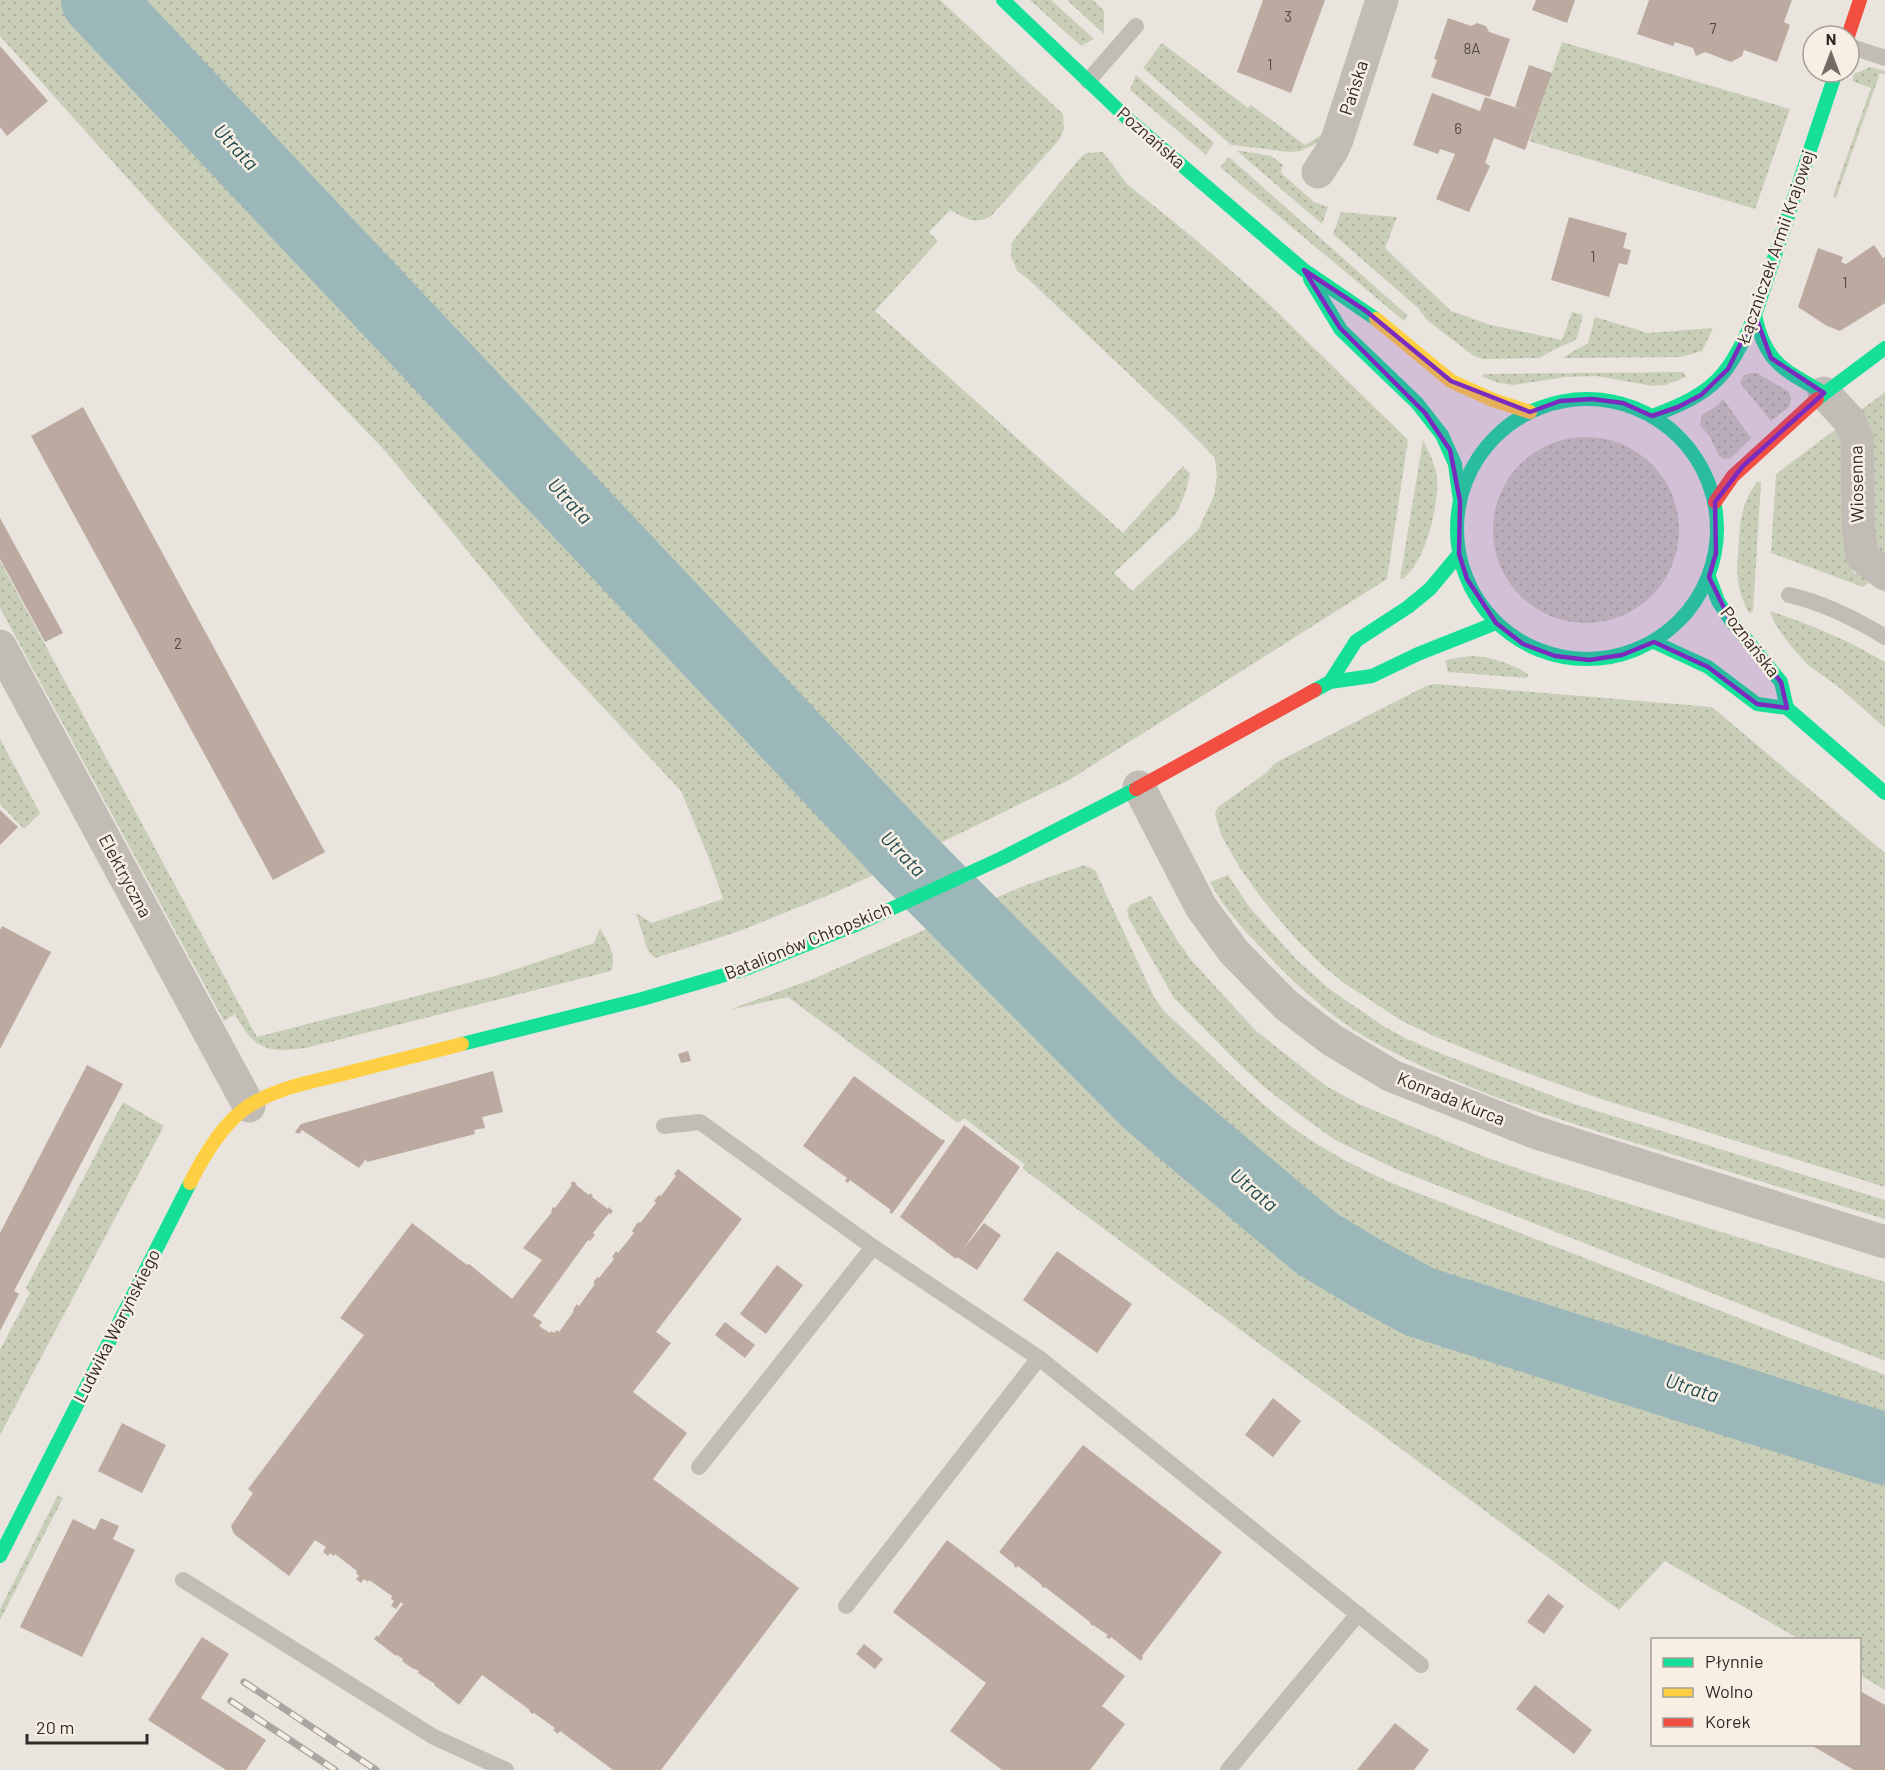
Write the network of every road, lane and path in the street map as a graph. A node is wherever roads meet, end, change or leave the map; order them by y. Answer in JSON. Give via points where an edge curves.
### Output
{"nodes":[{"id":1,"x":1003,"y":0,"type":"edge"},
{"id":2,"x":1382,"y":0,"type":"edge"},
{"id":3,"x":1860,"y":0,"type":"edge"},
{"id":4,"x":1852,"y":24,"type":"edge"},
{"id":5,"x":1136,"y":26,"type":"dead end"},
{"id":6,"x":1861,"y":50,"type":"edge"},
{"id":7,"x":1885,"y":58,"type":"edge"},
{"id":8,"x":1088,"y":81,"type":"junction"},
{"id":9,"x":1832,"y":84,"type":"edge"},
{"id":10,"x":1318,"y":172,"type":"dead end"},
{"id":11,"x":1304,"y":270,"type":"junction"},
{"id":12,"x":1755,"y":315,"type":"junction"},
{"id":13,"x":1885,"y":348,"type":"edge"},
{"id":14,"x":1824,"y":393,"type":"junction"},
{"id":15,"x":1530,"y":412,"type":"junction"},
{"id":16,"x":1652,"y":416,"type":"junction"},
{"id":17,"x":1460,"y":501,"type":"junction"},
{"id":18,"x":1715,"y":502,"type":"junction"},
{"id":19,"x":1459,"y":554,"type":"junction"},
{"id":20,"x":1885,"y":574,"type":"edge"},
{"id":21,"x":1709,"y":577,"type":"junction"},
{"id":22,"x":1789,"y":595,"type":"dead end"},
{"id":23,"x":1496,"y":623,"type":"junction"},
{"id":24,"x":1885,"y":637,"type":"edge"},
{"id":25,"x":1654,"y":642,"type":"junction"},
{"id":26,"x":0,"y":645,"type":"edge"},
{"id":27,"x":1330,"y":682,"type":"junction"},
{"id":28,"x":1787,"y":708,"type":"junction"},
{"id":29,"x":1139,"y":787,"type":"junction"},
{"id":30,"x":1885,"y":793,"type":"edge"},
{"id":31,"x":249,"y":1106,"type":"junction"},
{"id":32,"x":664,"y":1126,"type":"dead end"},
{"id":33,"x":1885,"y":1242,"type":"edge"},
{"id":34,"x":873,"y":1247,"type":"junction"},
{"id":35,"x":1039,"y":1358,"type":"junction"},
{"id":36,"x":699,"y":1467,"type":"dead end"},
{"id":37,"x":0,"y":1556,"type":"edge"},
{"id":38,"x":183,"y":1580,"type":"dead end"},
{"id":39,"x":846,"y":1606,"type":"dead end"},
{"id":40,"x":1359,"y":1614,"type":"junction"},
{"id":41,"x":1421,"y":1665,"type":"dead end"},
{"id":42,"x":506,"y":1770,"type":"edge"},
{"id":43,"x":1228,"y":1770,"type":"edge"}],
"edges":[{"from":1,"to":8,"type":"street","name":"Poznańska"},
{"from":2,"to":10,"type":"street","name":"Pańska","via":[[1338,137]]},
{"from":3,"to":4,"type":"street"},
{"from":5,"to":8,"type":"lane"},
{"from":6,"to":7,"type":"lane"},
{"from":8,"to":11,"type":"street","name":"Poznańska"},
{"from":9,"to":12,"type":"street","name":"Łączniczek Armii Krajowej"},
{"from":11,"to":15,"type":"street","name":"Poznańska","via":[[1366,310],[1451,381]]},
{"from":11,"to":17,"type":"street","name":"Poznańska","via":[[1340,328],[1439,431],[1455,465]]},
{"from":12,"to":14,"type":"street","via":[[1762,345],[1771,358],[1782,369]]},
{"from":12,"to":16,"type":"street","name":"Łączniczek Armii Krajowej","via":[[1740,351],[1718,381],[1678,407]]},
{"from":13,"to":14,"type":"street"},
{"from":14,"to":18,"type":"street","via":[[1733,476]]},
{"from":14,"to":20,"type":"street","name":"Wiosenna","via":[[1849,420],[1857,438],[1862,556]]},
{"from":15,"to":16,"type":"street","via":[[1560,402],[1592,399],[1623,404]]},
{"from":15,"to":17,"type":"street","via":[[1492,440],[1478,458]]},
{"from":16,"to":18,"type":"street","via":[[1686,444],[1709,481]]},
{"from":17,"to":19,"type":"street"},
{"from":18,"to":21,"type":"street","via":[[1716,553]]},
{"from":19,"to":23,"type":"street","via":[[1479,603]]},
{"from":19,"to":27,"type":"street","name":"Batalionów Chłopskich","via":[[1430,589],[1356,641]]},
{"from":21,"to":25,"type":"street","via":[[1696,603]]},
{"from":21,"to":28,"type":"street","name":"Poznańska","via":[[1728,618],[1781,682]]},
{"from":22,"to":24,"type":"lane","via":[[1856,619]]},
{"from":23,"to":25,"type":"street","via":[[1523,644],[1555,656],[1589,660],[1622,655]]},
{"from":23,"to":27,"type":"street","name":"Batalionów Chłopskich","via":[[1372,676]]},
{"from":25,"to":28,"type":"street","name":"Poznańska","via":[[1708,667],[1757,704]]},
{"from":26,"to":31,"type":"street","name":"Elektryczna"},
{"from":27,"to":29,"type":"street","name":"Batalionów Chłopskich"},
{"from":28,"to":30,"type":"street"},
{"from":29,"to":31,"type":"street","name":"Batalionów Chłopskich","via":[[1002,858],[858,924],[735,972],[303,1084]]},
{"from":29,"to":33,"type":"street","name":"Konrada Kurca","via":[[1201,907],[1234,952],[1286,1005],[1332,1040],[1392,1076],[1537,1133]]},
{"from":31,"to":37,"type":"street","name":"Ludwika Waryńskiego","via":[[230,1122],[196,1171]]},
{"from":32,"to":34,"type":"lane","via":[[700,1122]]},
{"from":34,"to":35,"type":"lane"},
{"from":34,"to":36,"type":"lane"},
{"from":35,"to":39,"type":"lane"},
{"from":35,"to":40,"type":"lane"},
{"from":38,"to":42,"type":"lane","via":[[434,1737]]},
{"from":40,"to":41,"type":"lane"},
{"from":40,"to":43,"type":"lane"}]}
